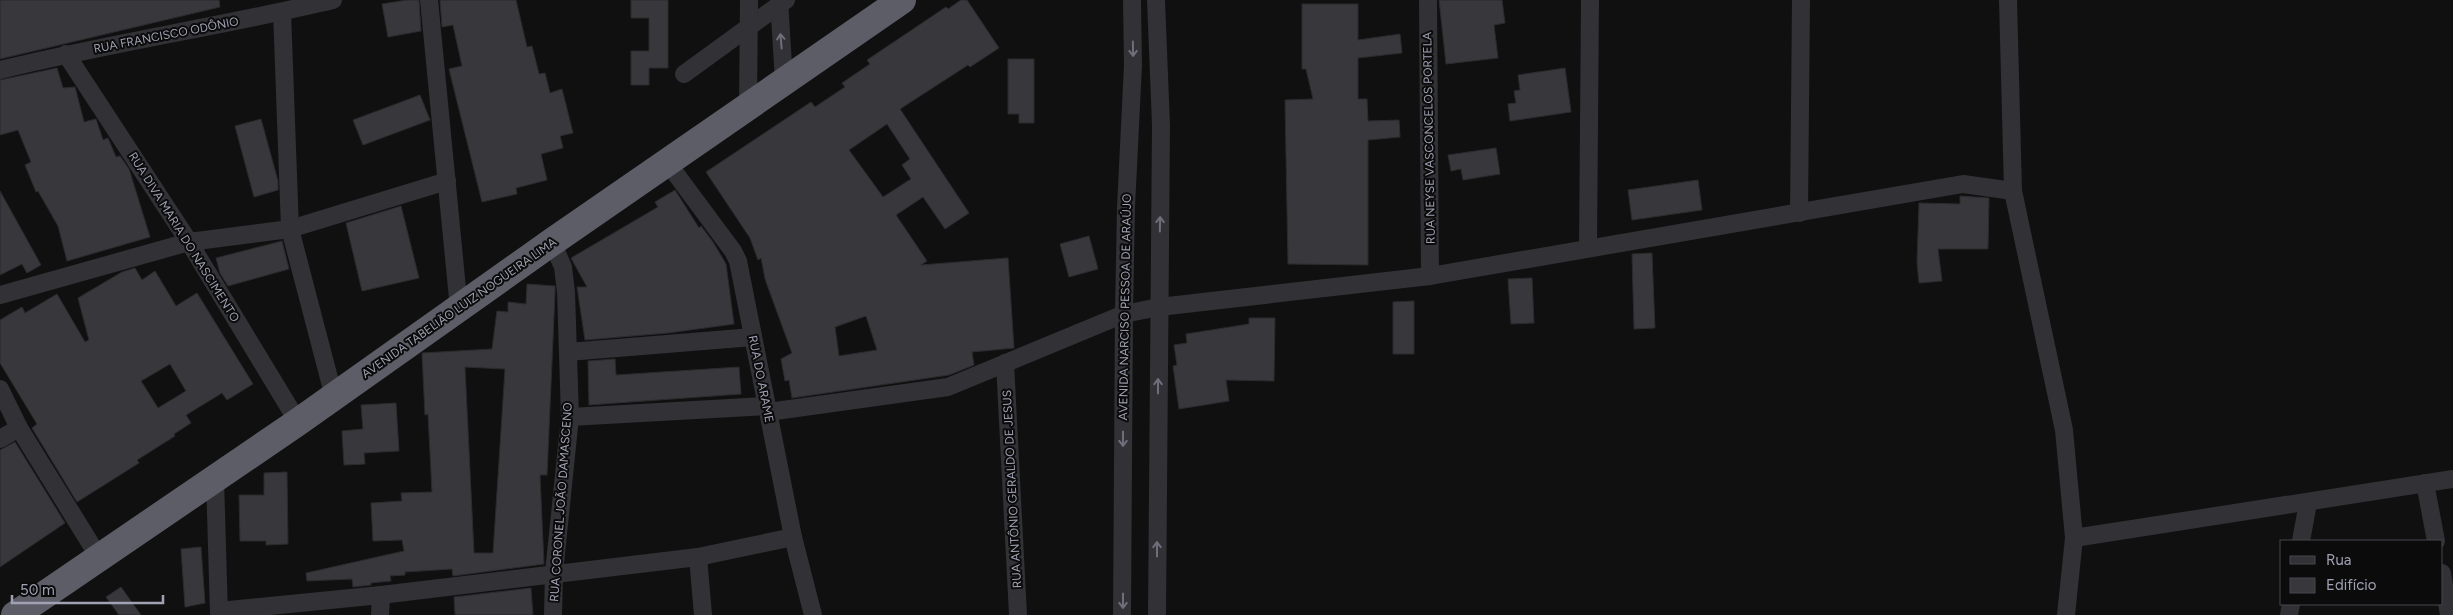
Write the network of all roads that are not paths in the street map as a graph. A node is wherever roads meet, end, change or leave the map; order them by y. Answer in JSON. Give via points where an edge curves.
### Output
{"nodes":[{"id":1,"x":333,"y":0,"type":"edge"},
{"id":2,"x":429,"y":0,"type":"edge"},
{"id":3,"x":749,"y":0,"type":"edge"},
{"id":4,"x":902,"y":0,"type":"edge"},
{"id":5,"x":1132,"y":0,"type":"edge"},
{"id":6,"x":1156,"y":0,"type":"edge"},
{"id":7,"x":1428,"y":0,"type":"edge"},
{"id":8,"x":1590,"y":0,"type":"edge"},
{"id":9,"x":1801,"y":0,"type":"edge"},
{"id":10,"x":2008,"y":0,"type":"edge"},
{"id":11,"x":781,"y":2,"type":"edge"},
{"id":12,"x":282,"y":12,"type":"junction"},
{"id":13,"x":750,"y":28,"type":"junction"},
{"id":14,"x":66,"y":54,"type":"junction"},
{"id":15,"x":0,"y":70,"type":"edge"},
{"id":16,"x":684,"y":74,"type":"dead end"},
{"id":17,"x":784,"y":81,"type":"junction"},
{"id":18,"x":748,"y":106,"type":"junction"},
{"id":19,"x":667,"y":162,"type":"junction"},
{"id":20,"x":447,"y":181,"type":"junction"},
{"id":21,"x":2013,"y":191,"type":"junction"},
{"id":22,"x":1799,"y":212,"type":"junction"},
{"id":23,"x":290,"y":229,"type":"junction"},
{"id":24,"x":190,"y":242,"type":"junction"},
{"id":25,"x":552,"y":242,"type":"junction"},
{"id":26,"x":1588,"y":248,"type":"junction"},
{"id":27,"x":1430,"y":276,"type":"junction"},
{"id":28,"x":0,"y":295,"type":"edge"},
{"id":29,"x":1159,"y":307,"type":"junction"},
{"id":30,"x":460,"y":309,"type":"junction"},
{"id":31,"x":1124,"y":314,"type":"junction"},
{"id":32,"x":753,"y":337,"type":"junction"},
{"id":33,"x":568,"y":352,"type":"junction"},
{"id":34,"x":1006,"y":363,"type":"junction"},
{"id":35,"x":0,"y":389,"type":"edge"},
{"id":36,"x":334,"y":397,"type":"junction"},
{"id":37,"x":767,"y":409,"type":"junction"},
{"id":38,"x":570,"y":416,"type":"junction"},
{"id":39,"x":298,"y":422,"type":"junction"},
{"id":40,"x":19,"y":428,"type":"junction"},
{"id":41,"x":0,"y":440,"type":"edge"},
{"id":42,"x":215,"y":478,"type":"junction"},
{"id":43,"x":2453,"y":479,"type":"edge"},
{"id":44,"x":2425,"y":483,"type":"junction"},
{"id":45,"x":2308,"y":503,"type":"junction"},
{"id":46,"x":793,"y":537,"type":"junction"},
{"id":47,"x":2074,"y":538,"type":"junction"},
{"id":48,"x":2301,"y":540,"type":"edge"},
{"id":49,"x":2436,"y":540,"type":"edge"},
{"id":50,"x":698,"y":557,"type":"junction"},
{"id":51,"x":100,"y":559,"type":"junction"},
{"id":52,"x":554,"y":573,"type":"junction"},
{"id":53,"x":2443,"y":579,"type":"edge"},
{"id":54,"x":381,"y":595,"type":"junction"},
{"id":55,"x":219,"y":613,"type":"edge"},
{"id":56,"x":15,"y":615,"type":"edge"},
{"id":57,"x":380,"y":615,"type":"edge"},
{"id":58,"x":553,"y":615,"type":"edge"},
{"id":59,"x":703,"y":615,"type":"edge"},
{"id":60,"x":812,"y":615,"type":"edge"},
{"id":61,"x":1018,"y":615,"type":"edge"},
{"id":62,"x":1122,"y":615,"type":"edge"},
{"id":63,"x":1157,"y":615,"type":"edge"},
{"id":64,"x":2066,"y":615,"type":"edge"},
{"id":65,"x":2449,"y":615,"type":"edge"}],
"edges":[{"from":1,"to":12,"type":"street","name":"RUA FRANCISCO ODÔNIO"},
{"from":2,"to":20,"type":"street"},
{"from":3,"to":13,"type":"street"},
{"from":4,"to":17,"type":"highway","name":"AVENIDA TABELIÃO LUIZ NOGUEIRA LIMA"},
{"from":5,"to":31,"type":"street","name":"AVENIDA NARCISO PESSOA DE ARAÚJO","one_way":true,"via":[[1133,65]]},
{"from":29,"to":6,"type":"street","one_way":true,"via":[[1161,125]]},
{"from":7,"to":27,"type":"street","name":"RUA NEYSE VASCONCELOS PORTELA"},
{"from":8,"to":26,"type":"street"},
{"from":9,"to":22,"type":"street"},
{"from":10,"to":21,"type":"street"},
{"from":11,"to":13,"type":"street"},
{"from":17,"to":11,"type":"street","one_way":true},
{"from":12,"to":14,"type":"street","name":"RUA FRANCISCO ODÔNIO"},
{"from":12,"to":23,"type":"street"},
{"from":13,"to":16,"type":"street"},
{"from":13,"to":18,"type":"street"},
{"from":14,"to":15,"type":"street","name":"RUA FRANCISCO ODÔNIO"},
{"from":14,"to":24,"type":"street","name":"RUA DIVA MARIA DO NASCIMENTO"},
{"from":17,"to":18,"type":"highway","name":"AVENIDA TABELIÃO LUIZ NOGUEIRA LIMA"},
{"from":18,"to":19,"type":"highway","name":"AVENIDA TABELIÃO LUIZ NOGUEIRA LIMA"},
{"from":19,"to":25,"type":"highway","name":"AVENIDA TABELIÃO LUIZ NOGUEIRA LIMA"},
{"from":19,"to":32,"type":"street","name":"RUA DO ARAME","via":[[736,256]]},
{"from":20,"to":23,"type":"street"},
{"from":20,"to":30,"type":"street"},
{"from":21,"to":22,"type":"street","via":[[1963,184]]},
{"from":21,"to":47,"type":"street","via":[[2064,430]]},
{"from":22,"to":26,"type":"street"},
{"from":23,"to":24,"type":"street"},
{"from":23,"to":36,"type":"street"},
{"from":24,"to":28,"type":"street"},
{"from":24,"to":39,"type":"street","name":"RUA DIVA MARIA DO NASCIMENTO"},
{"from":25,"to":30,"type":"highway","name":"AVENIDA TABELIÃO LUIZ NOGUEIRA LIMA"},
{"from":25,"to":33,"type":"street","name":"RUA CORONEL JOÃO DAMASCENO","via":[[563,267]]},
{"from":26,"to":27,"type":"street"},
{"from":27,"to":29,"type":"street"},
{"from":29,"to":31,"type":"street"},
{"from":63,"to":29,"type":"street","one_way":true},
{"from":30,"to":36,"type":"highway","name":"AVENIDA TABELIÃO LUIZ NOGUEIRA LIMA"},
{"from":31,"to":34,"type":"street"},
{"from":31,"to":62,"type":"street","name":"AVENIDA NARCISO PESSOA DE ARAÚJO","one_way":true},
{"from":32,"to":33,"type":"street"},
{"from":32,"to":37,"type":"street","name":"RUA DO ARAME"},
{"from":33,"to":38,"type":"street","name":"RUA CORONEL JOÃO DAMASCENO"},
{"from":34,"to":37,"type":"street","via":[[948,387]]},
{"from":34,"to":61,"type":"street","name":"RUA ANTÔNIO GERALDO DE JESUS"},
{"from":35,"to":40,"type":"street"},
{"from":36,"to":39,"type":"highway","name":"AVENIDA TABELIÃO LUIZ NOGUEIRA LIMA"},
{"from":37,"to":38,"type":"street"},
{"from":37,"to":46,"type":"street","name":"RUA DO ARAME"},
{"from":38,"to":52,"type":"street","name":"RUA CORONEL JOÃO DAMASCENO"},
{"from":39,"to":42,"type":"highway","name":"AVENIDA TABELIÃO LUIZ NOGUEIRA LIMA"},
{"from":40,"to":41,"type":"street"},
{"from":40,"to":51,"type":"street"},
{"from":42,"to":51,"type":"highway","name":"AVENIDA TABELIÃO LUIZ NOGUEIRA LIMA"},
{"from":42,"to":55,"type":"street"},
{"from":43,"to":44,"type":"street"},
{"from":44,"to":45,"type":"street"},
{"from":44,"to":49,"type":"street"},
{"from":45,"to":47,"type":"street"},
{"from":45,"to":48,"type":"street"},
{"from":46,"to":50,"type":"street"},
{"from":46,"to":60,"type":"street","name":"RUA DO ARAME"},
{"from":47,"to":64,"type":"street"},
{"from":50,"to":52,"type":"street"},
{"from":50,"to":59,"type":"street"},
{"from":51,"to":56,"type":"highway","name":"AVENIDA TABELIÃO LUIZ NOGUEIRA LIMA"},
{"from":52,"to":54,"type":"street"},
{"from":52,"to":58,"type":"street","name":"RUA CORONEL JOÃO DAMASCENO"},
{"from":53,"to":65,"type":"street"},
{"from":54,"to":55,"type":"street"},
{"from":54,"to":57,"type":"street"}]}
